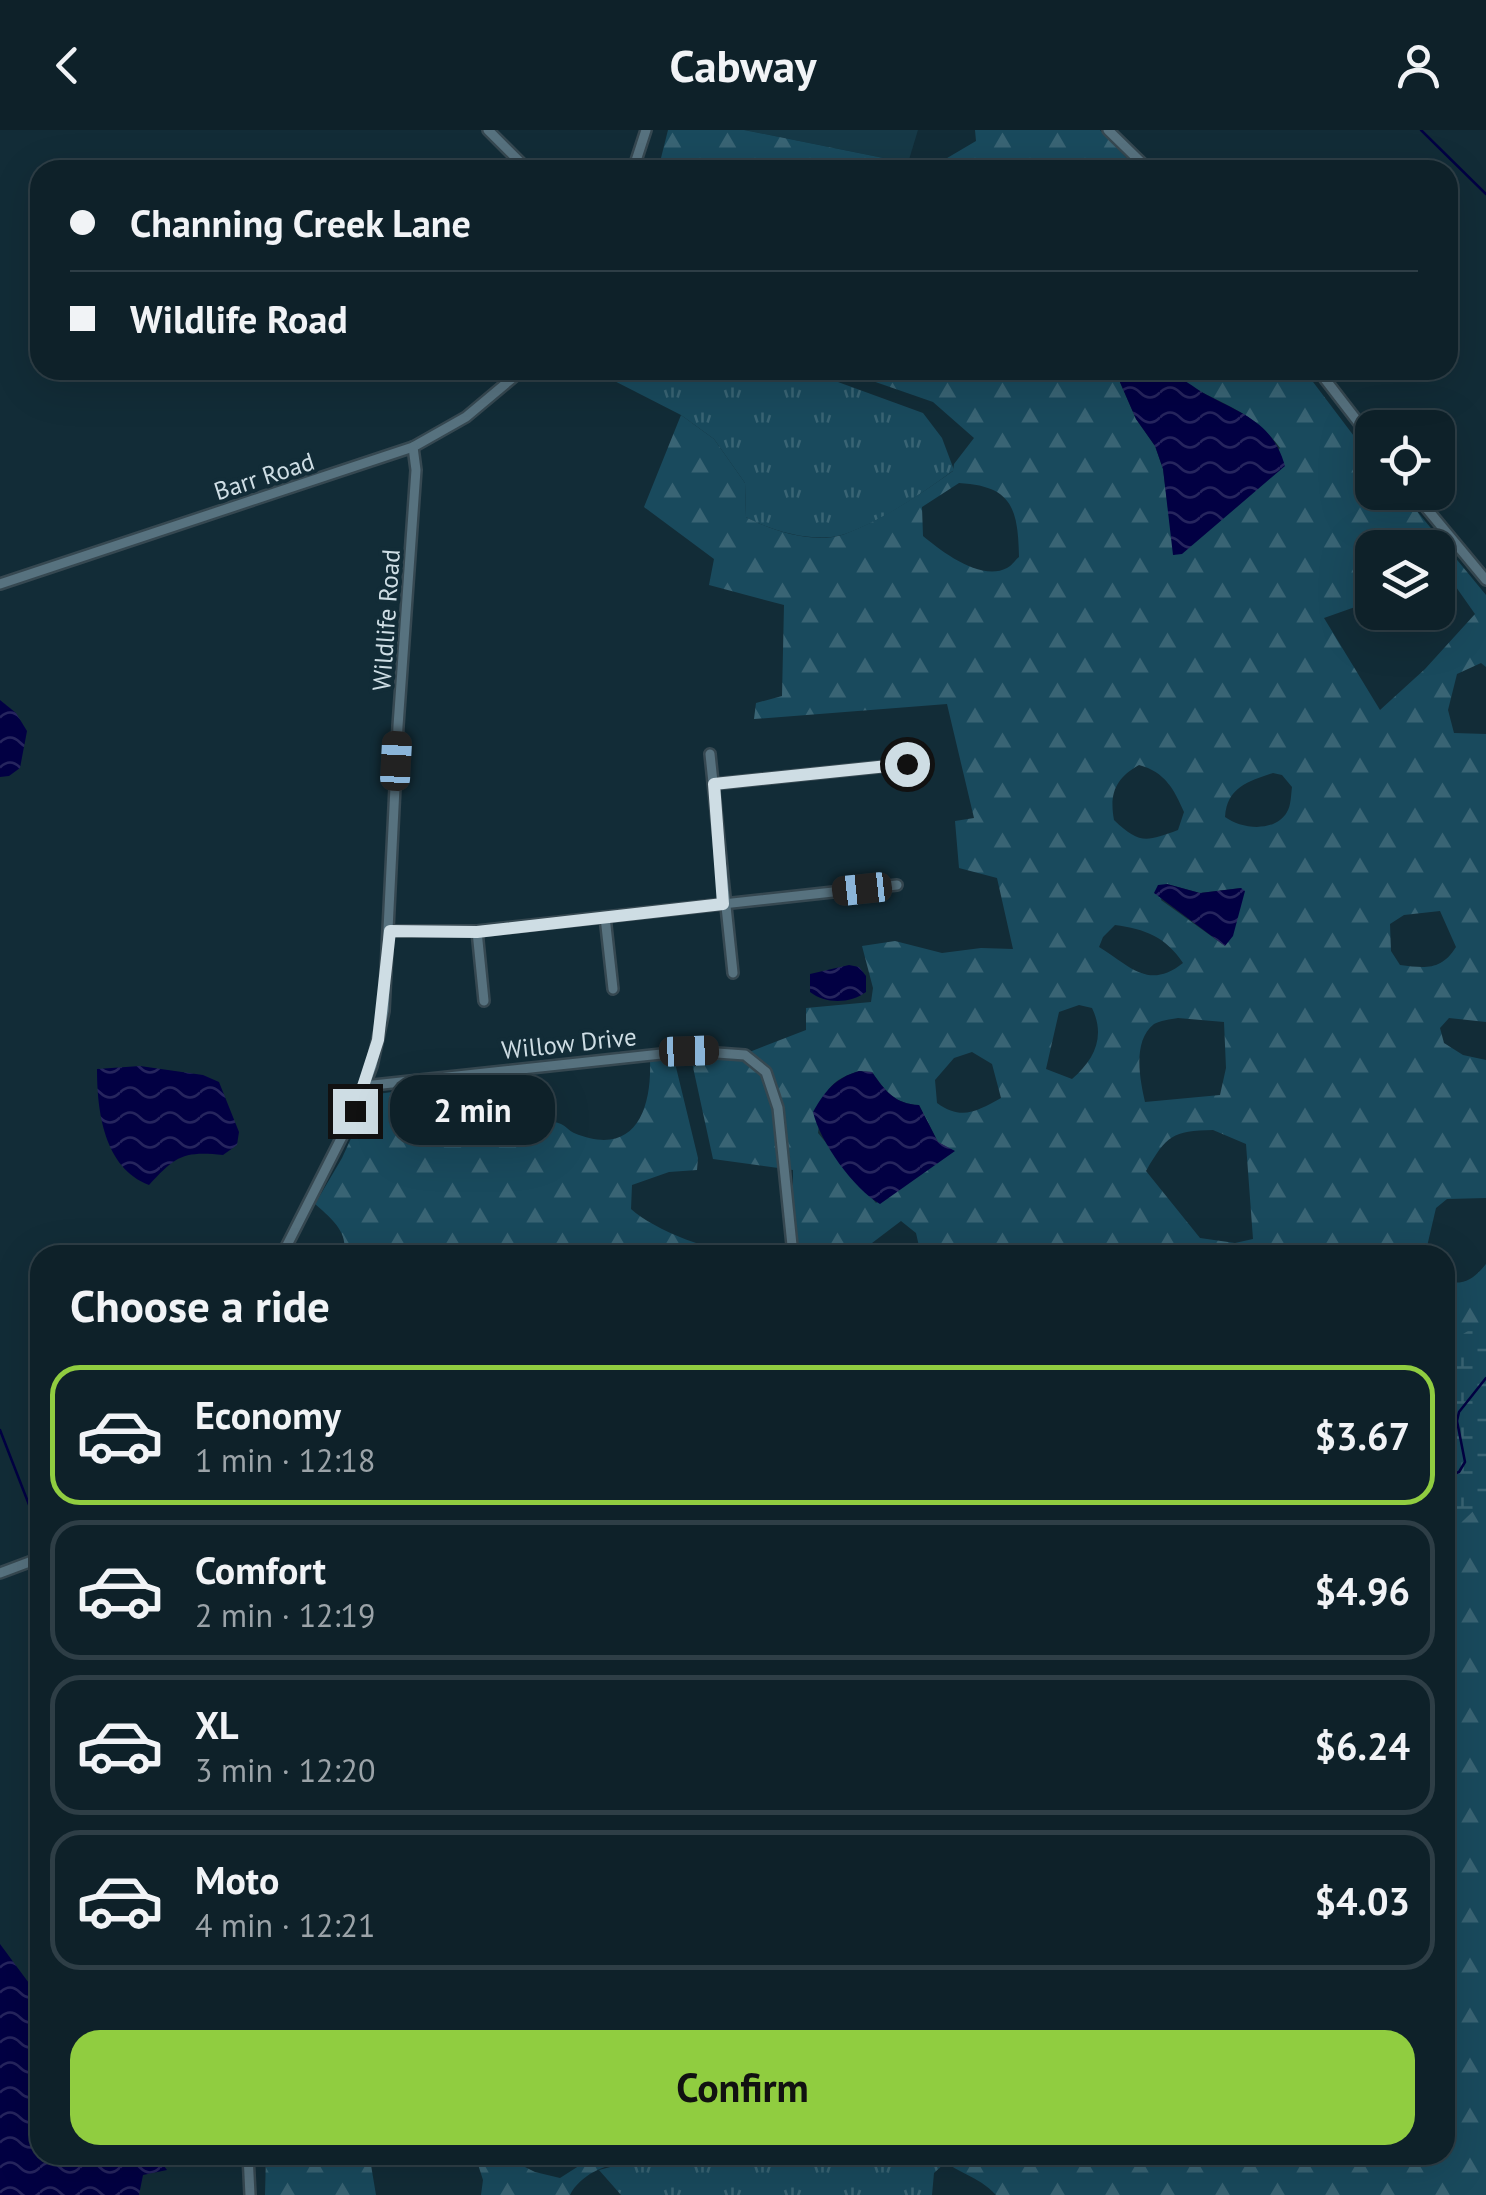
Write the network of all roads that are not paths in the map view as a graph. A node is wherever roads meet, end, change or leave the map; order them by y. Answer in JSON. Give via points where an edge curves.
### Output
{"nodes":[{"id":1,"x":488,"y":130,"type":"edge"},
{"id":2,"x":646,"y":130,"type":"edge"},
{"id":3,"x":1108,"y":130,"type":"edge"},
{"id":4,"x":518,"y":160,"type":"edge"},
{"id":5,"x":636,"y":160,"type":"edge"},
{"id":6,"x":1138,"y":160,"type":"edge"},
{"id":7,"x":510,"y":380,"type":"edge"},
{"id":8,"x":1326,"y":380,"type":"edge"},
{"id":9,"x":1355,"y":418,"type":"edge"},
{"id":10,"x":413,"y":446,"type":"junction"},
{"id":11,"x":1428,"y":510,"type":"edge"},
{"id":12,"x":1486,"y":580,"type":"edge"},
{"id":13,"x":0,"y":584,"type":"edge"},
{"id":14,"x":710,"y":754,"type":"dead end"},
{"id":15,"x":907,"y":764,"type":"dead end"},
{"id":16,"x":714,"y":784,"type":"junction"},
{"id":17,"x":896,"y":885,"type":"dead end"},
{"id":18,"x":723,"y":904,"type":"junction"},
{"id":19,"x":605,"y":916,"type":"junction"},
{"id":20,"x":390,"y":931,"type":"junction"},
{"id":21,"x":477,"y":932,"type":"junction"},
{"id":22,"x":733,"y":974,"type":"dead end"},
{"id":23,"x":612,"y":989,"type":"dead end"},
{"id":24,"x":484,"y":1001,"type":"dead end"},
{"id":25,"x":364,"y":1086,"type":"junction"},
{"id":26,"x":287,"y":1245,"type":"edge"},
{"id":27,"x":792,"y":1245,"type":"edge"},
{"id":28,"x":30,"y":1562,"type":"edge"},
{"id":29,"x":0,"y":1572,"type":"edge"},
{"id":30,"x":248,"y":2165,"type":"edge"},
{"id":31,"x":250,"y":2195,"type":"edge"}],
"edges":[{"from":1,"to":4,"type":"street"},
{"from":2,"to":5,"type":"street"},
{"from":3,"to":6,"type":"street"},
{"from":7,"to":10,"type":"street","name":"Barr Road","via":[[466,417]]},
{"from":8,"to":9,"type":"street"},
{"from":10,"to":13,"type":"street","name":"Barr Road"},
{"from":10,"to":20,"type":"street","name":"Wildlife Road"},
{"from":11,"to":12,"type":"street"},
{"from":14,"to":16,"type":"street"},
{"from":15,"to":16,"type":"street"},
{"from":16,"to":18,"type":"street"},
{"from":17,"to":18,"type":"street"},
{"from":18,"to":19,"type":"street"},
{"from":18,"to":22,"type":"street"},
{"from":19,"to":21,"type":"street"},
{"from":19,"to":23,"type":"street"},
{"from":20,"to":21,"type":"street"},
{"from":20,"to":25,"type":"street","name":"Wildlife Road","via":[[384,1010]]},
{"from":21,"to":24,"type":"street"},
{"from":25,"to":26,"type":"street","name":"Wildlife Road"},
{"from":25,"to":27,"type":"street","name":"Willow Drive","via":[[689,1051],[745,1054],[766,1072],[778,1108]]},
{"from":28,"to":29,"type":"street"},
{"from":30,"to":31,"type":"street"}]}
